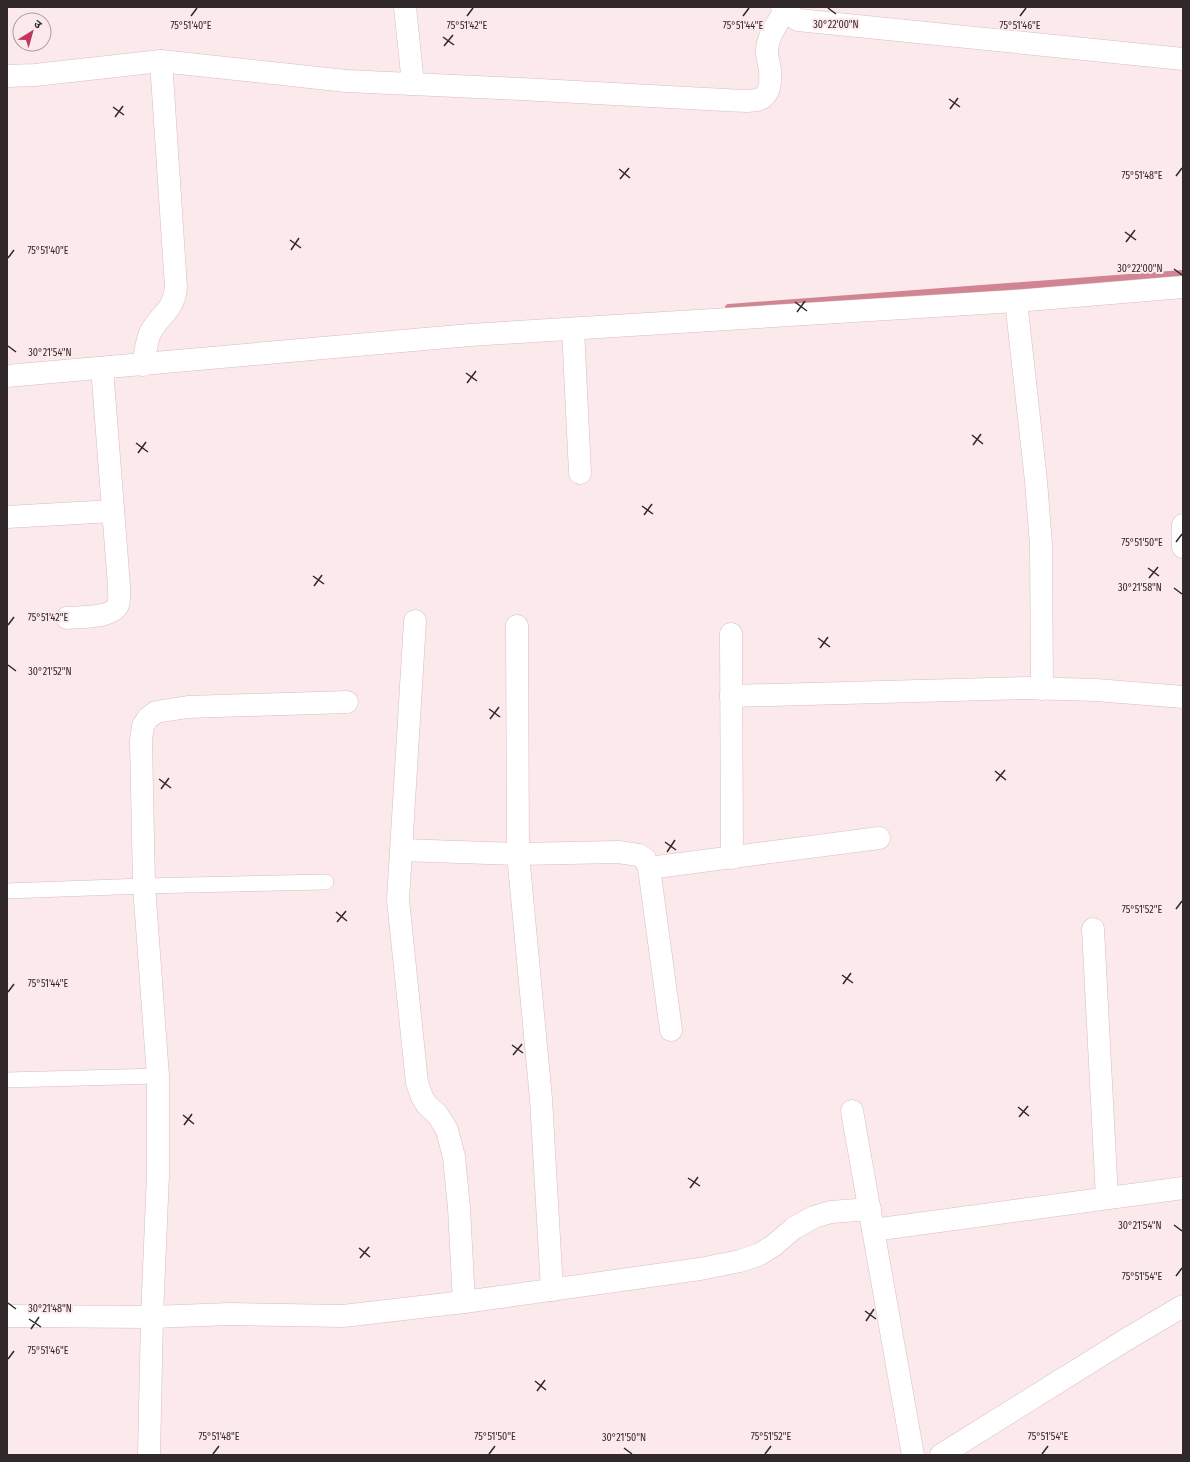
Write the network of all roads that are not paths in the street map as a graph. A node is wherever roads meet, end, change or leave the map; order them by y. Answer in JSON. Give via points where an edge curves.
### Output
{"nodes":[{"id":1,"x":405,"y":7,"type":"edge"},
{"id":2,"x":783,"y":9,"type":"edge"},
{"id":3,"x":1183,"y":59,"type":"edge"},
{"id":4,"x":161,"y":61,"type":"junction"},
{"id":5,"x":7,"y":76,"type":"edge"},
{"id":6,"x":413,"y":84,"type":"junction"},
{"id":7,"x":1183,"y":287,"type":"edge"},
{"id":8,"x":1016,"y":302,"type":"junction"},
{"id":9,"x":573,"y":329,"type":"junction"},
{"id":10,"x":143,"y":365,"type":"junction"},
{"id":11,"x":102,"y":368,"type":"junction"},
{"id":12,"x":7,"y":376,"type":"edge"},
{"id":13,"x":580,"y":473,"type":"dead end"},
{"id":14,"x":113,"y":511,"type":"junction"},
{"id":15,"x":7,"y":517,"type":"edge"},
{"id":16,"x":1183,"y":525,"type":"edge"},
{"id":17,"x":1183,"y":547,"type":"edge"},
{"id":18,"x":67,"y":618,"type":"dead end"},
{"id":19,"x":415,"y":621,"type":"dead end"},
{"id":20,"x":517,"y":626,"type":"dead end"},
{"id":21,"x":731,"y":634,"type":"dead end"},
{"id":22,"x":1042,"y":689,"type":"junction"},
{"id":23,"x":732,"y":696,"type":"junction"},
{"id":24,"x":1183,"y":697,"type":"edge"},
{"id":25,"x":347,"y":702,"type":"dead end"},
{"id":26,"x":879,"y":838,"type":"dead end"},
{"id":27,"x":401,"y":850,"type":"junction"},
{"id":28,"x":518,"y":854,"type":"junction"},
{"id":29,"x":732,"y":858,"type":"junction"},
{"id":30,"x":649,"y":868,"type":"junction"},
{"id":31,"x":326,"y":882,"type":"dead end"},
{"id":32,"x":144,"y":886,"type":"junction"},
{"id":33,"x":7,"y":891,"type":"edge"},
{"id":34,"x":1093,"y":929,"type":"dead end"},
{"id":35,"x":671,"y":1030,"type":"dead end"},
{"id":36,"x":158,"y":1076,"type":"junction"},
{"id":37,"x":7,"y":1080,"type":"edge"},
{"id":38,"x":852,"y":1111,"type":"dead end"},
{"id":39,"x":1183,"y":1188,"type":"edge"},
{"id":40,"x":1107,"y":1198,"type":"junction"},
{"id":41,"x":872,"y":1220,"type":"junction"},
{"id":42,"x":552,"y":1290,"type":"junction"},
{"id":43,"x":464,"y":1302,"type":"junction"},
{"id":44,"x":1183,"y":1306,"type":"edge"},
{"id":45,"x":7,"y":1316,"type":"edge"},
{"id":46,"x":152,"y":1317,"type":"junction"},
{"id":47,"x":149,"y":1455,"type":"edge"},
{"id":48,"x":913,"y":1455,"type":"edge"},
{"id":49,"x":941,"y":1455,"type":"edge"}],
"edges":[{"from":1,"to":6,"type":"street"},
{"from":2,"to":3,"type":"street","via":[[798,20]]},
{"from":2,"to":6,"type":"street","via":[[767,50],[770,85],[766,95],[759,101]]},
{"from":4,"to":5,"type":"street"},
{"from":4,"to":6,"type":"street","via":[[346,81]]},
{"from":4,"to":10,"type":"street","via":[[176,287],[175,298],[169,310],[150,334]]},
{"from":7,"to":8,"type":"street"},
{"from":8,"to":9,"type":"street"},
{"from":8,"to":22,"type":"street","via":[[1041,545]]},
{"from":9,"to":10,"type":"street","via":[[470,335]]},
{"from":9,"to":13,"type":"street"},
{"from":10,"to":11,"type":"street"},
{"from":11,"to":12,"type":"street"},
{"from":11,"to":14,"type":"street"},
{"from":14,"to":15,"type":"street"},
{"from":14,"to":18,"type":"street","via":[[118,604],[114,611],[106,614]]},
{"from":16,"to":17,"type":"street"},
{"from":19,"to":27,"type":"street"},
{"from":20,"to":28,"type":"street"},
{"from":21,"to":23,"type":"street"},
{"from":22,"to":23,"type":"street"},
{"from":22,"to":24,"type":"street","via":[[1096,690]]},
{"from":23,"to":29,"type":"street"},
{"from":25,"to":32,"type":"street","via":[[188,706],[156,712],[148,718],[143,726],[141,740]]},
{"from":26,"to":29,"type":"street"},
{"from":27,"to":28,"type":"street"},
{"from":27,"to":43,"type":"street","via":[[398,900],[417,1083],[422,1097],[437,1114],[446,1130],[454,1157]]},
{"from":28,"to":30,"type":"street","via":[[631,853],[639,854]]},
{"from":28,"to":42,"type":"street","via":[[541,1099]]},
{"from":29,"to":30,"type":"street"},
{"from":30,"to":35,"type":"street"},
{"from":31,"to":32,"type":"lane"},
{"from":32,"to":33,"type":"lane"},
{"from":32,"to":36,"type":"street"},
{"from":34,"to":40,"type":"street"},
{"from":36,"to":37,"type":"lane"},
{"from":36,"to":46,"type":"street","via":[[158,1174]]},
{"from":38,"to":41,"type":"street"},
{"from":39,"to":40,"type":"street"},
{"from":40,"to":41,"type":"street"},
{"from":41,"to":42,"type":"street","via":[[831,1212],[814,1217],[794,1228],[760,1254],[740,1261]]},
{"from":41,"to":48,"type":"street"},
{"from":42,"to":43,"type":"street"},
{"from":43,"to":46,"type":"street","via":[[342,1316],[230,1314]]},
{"from":44,"to":49,"type":"street","via":[[1127,1338]]},
{"from":45,"to":46,"type":"street"},
{"from":46,"to":47,"type":"street"}]}
